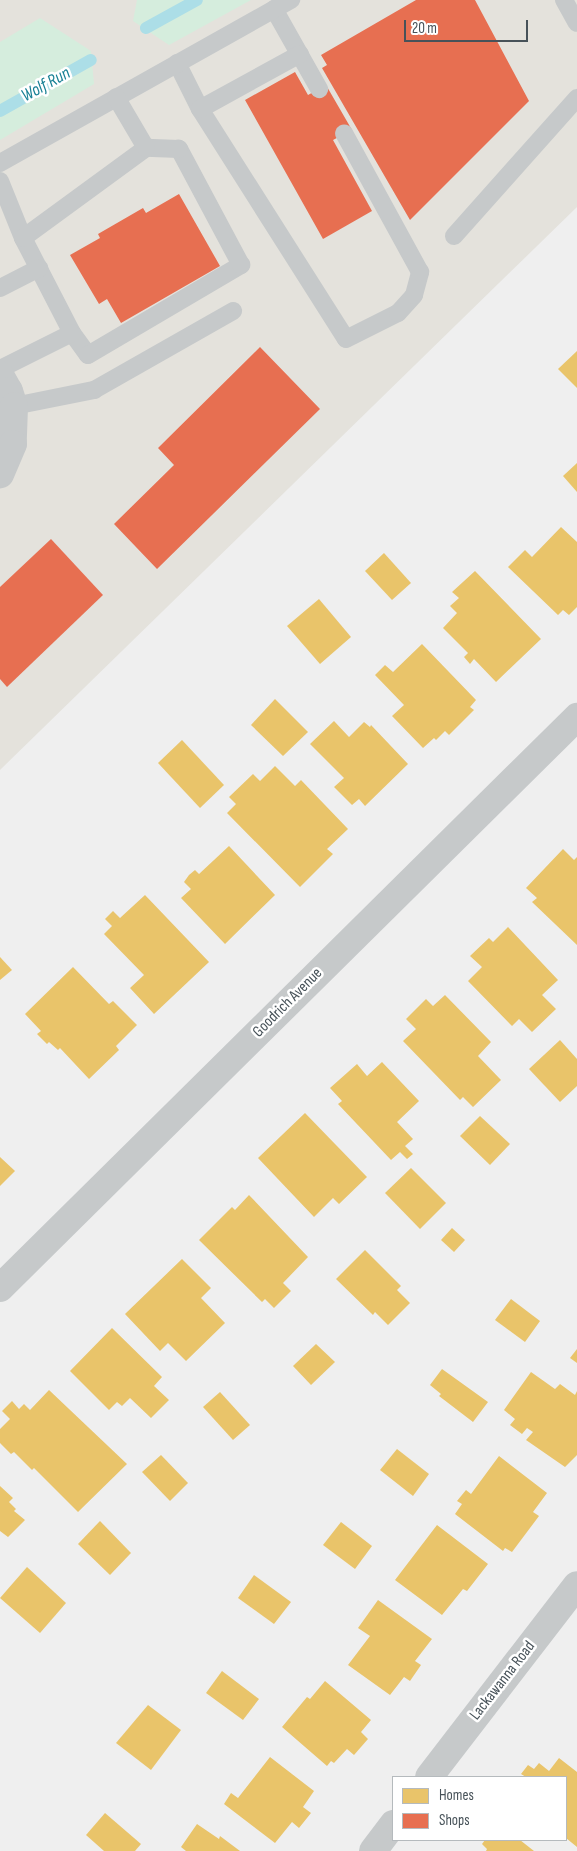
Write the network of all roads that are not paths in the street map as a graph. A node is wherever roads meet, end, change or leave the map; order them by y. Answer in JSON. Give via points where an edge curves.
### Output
{"nodes":[{"id":1,"x":291,"y":0,"type":"edge"},
{"id":2,"x":564,"y":0,"type":"edge"},
{"id":3,"x":274,"y":9,"type":"junction"},
{"id":4,"x":577,"y":23,"type":"edge"},
{"id":5,"x":300,"y":54,"type":"junction"},
{"id":6,"x":177,"y":63,"type":"junction"},
{"id":7,"x":319,"y":89,"type":"dead end"},
{"id":8,"x":116,"y":97,"type":"junction"},
{"id":9,"x":577,"y":98,"type":"edge"},
{"id":10,"x":200,"y":109,"type":"junction"},
{"id":11,"x":344,"y":133,"type":"dead end"},
{"id":12,"x":146,"y":148,"type":"junction"},
{"id":13,"x":0,"y":163,"type":"edge"},
{"id":14,"x":0,"y":181,"type":"edge"},
{"id":15,"x":454,"y":236,"type":"dead end"},
{"id":16,"x":23,"y":238,"type":"junction"},
{"id":17,"x":39,"y":268,"type":"junction"},
{"id":18,"x":0,"y":288,"type":"edge"},
{"id":19,"x":233,"y":311,"type":"dead end"},
{"id":20,"x":72,"y":333,"type":"junction"},
{"id":21,"x":0,"y":369,"type":"edge"},
{"id":22,"x":0,"y":375,"type":"edge"},
{"id":23,"x":14,"y":406,"type":"junction"},
{"id":24,"x":0,"y":474,"type":"edge"},
{"id":25,"x":577,"y":717,"type":"edge"},
{"id":26,"x":0,"y":1288,"type":"edge"},
{"id":27,"x":577,"y":1586,"type":"edge"},
{"id":28,"x":430,"y":1776,"type":"edge"},
{"id":29,"x":392,"y":1825,"type":"edge"},
{"id":30,"x":373,"y":1851,"type":"edge"}],
"edges":[{"from":1,"to":3,"type":"lane"},
{"from":2,"to":4,"type":"lane"},
{"from":3,"to":5,"type":"lane"},
{"from":3,"to":6,"type":"lane"},
{"from":5,"to":7,"type":"lane"},
{"from":5,"to":10,"type":"lane"},
{"from":6,"to":8,"type":"lane"},
{"from":6,"to":10,"type":"lane"},
{"from":8,"to":12,"type":"lane"},
{"from":8,"to":13,"type":"lane"},
{"from":9,"to":15,"type":"lane"},
{"from":10,"to":11,"type":"lane","via":[[346,339],[398,313],[414,295],[420,272]]},
{"from":12,"to":16,"type":"lane"},
{"from":12,"to":20,"type":"lane","via":[[179,149],[241,264],[88,356]]},
{"from":14,"to":16,"type":"lane"},
{"from":16,"to":17,"type":"lane"},
{"from":17,"to":18,"type":"lane"},
{"from":17,"to":20,"type":"lane"},
{"from":19,"to":23,"type":"lane","via":[[94,390]]},
{"from":20,"to":21,"type":"lane"},
{"from":22,"to":23,"type":"street"},
{"from":23,"to":24,"type":"street","via":[[13,444]]},
{"from":25,"to":26,"type":"street","name":"Goodrich Avenue"},
{"from":27,"to":28,"type":"street","name":"Lackawanna Road"},
{"from":29,"to":30,"type":"street"}]}
